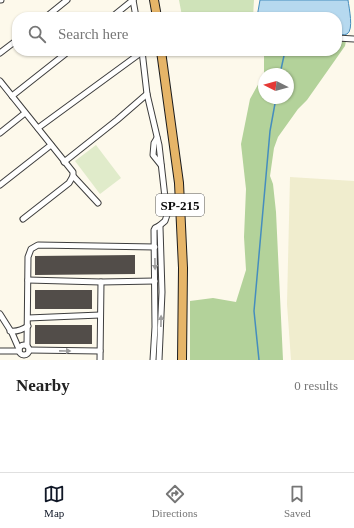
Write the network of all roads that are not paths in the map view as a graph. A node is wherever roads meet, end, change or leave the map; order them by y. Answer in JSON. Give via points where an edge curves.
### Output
{"nodes":[{"id":1,"x":67,"y":0,"type":"edge"},
{"id":2,"x":133,"y":0,"type":"edge"},
{"id":3,"x":154,"y":0,"type":"edge"},
{"id":4,"x":52,"y":12,"type":"edge"},
{"id":5,"x":118,"y":12,"type":"edge"},
{"id":6,"x":135,"y":12,"type":"edge"},
{"id":7,"x":156,"y":12,"type":"edge"},
{"id":8,"x":342,"y":38,"type":"edge"},
{"id":9,"x":354,"y":39,"type":"edge"},
{"id":10,"x":12,"y":44,"type":"edge"},
{"id":11,"x":0,"y":53,"type":"edge"},
{"id":12,"x":63,"y":56,"type":"edge"},
{"id":13,"x":137,"y":56,"type":"edge"},
{"id":14,"x":142,"y":56,"type":"edge"},
{"id":15,"x":162,"y":56,"type":"edge"},
{"id":16,"x":0,"y":81,"type":"edge"},
{"id":17,"x":147,"y":94,"type":"junction"},
{"id":18,"x":12,"y":96,"type":"junction"},
{"id":19,"x":25,"y":113,"type":"junction"},
{"id":20,"x":38,"y":128,"type":"junction"},
{"id":21,"x":0,"y":133,"type":"edge"},
{"id":22,"x":51,"y":145,"type":"junction"},
{"id":23,"x":64,"y":162,"type":"junction"},
{"id":24,"x":73,"y":176,"type":"junction"},
{"id":25,"x":0,"y":185,"type":"edge"},
{"id":26,"x":98,"y":203,"type":"dead end"},
{"id":27,"x":23,"y":219,"type":"dead end"},
{"id":28,"x":159,"y":226,"type":"junction"},
{"id":29,"x":155,"y":247,"type":"junction"},
{"id":30,"x":28,"y":280,"type":"junction"},
{"id":31,"x":156,"y":281,"type":"junction"},
{"id":32,"x":101,"y":282,"type":"junction"},
{"id":33,"x":0,"y":314,"type":"edge"},
{"id":34,"x":100,"y":315,"type":"junction"},
{"id":35,"x":28,"y":318,"type":"junction"},
{"id":36,"x":28,"y":326,"type":"junction"},
{"id":37,"x":11,"y":332,"type":"junction"},
{"id":38,"x":27,"y":348,"type":"junction"},
{"id":39,"x":0,"y":351,"type":"edge"},
{"id":40,"x":20,"y":351,"type":"junction"},
{"id":41,"x":100,"y":351,"type":"junction"},
{"id":42,"x":23,"y":360,"type":"edge"},
{"id":43,"x":28,"y":360,"type":"edge"},
{"id":44,"x":100,"y":360,"type":"edge"},
{"id":45,"x":153,"y":360,"type":"edge"},
{"id":46,"x":159,"y":360,"type":"edge"},
{"id":47,"x":182,"y":360,"type":"edge"}],
"edges":[{"from":1,"to":4,"type":"street"},
{"from":2,"to":5,"type":"street"},
{"from":2,"to":6,"type":"street"},
{"from":3,"to":7,"type":"highway"},
{"from":8,"to":9,"type":"street"},
{"from":10,"to":11,"type":"street"},
{"from":12,"to":18,"type":"street"},
{"from":13,"to":20,"type":"street"},
{"from":14,"to":17,"type":"street"},
{"from":15,"to":47,"type":"highway","number":"SP-215","via":[[179,183]]},
{"from":16,"to":18,"type":"street"},
{"from":17,"to":23,"type":"street"},
{"from":17,"to":28,"type":"street","via":[[161,157],[167,215]]},
{"from":18,"to":19,"type":"street"},
{"from":19,"to":20,"type":"street"},
{"from":19,"to":21,"type":"street"},
{"from":20,"to":22,"type":"street"},
{"from":22,"to":23,"type":"street"},
{"from":22,"to":25,"type":"street"},
{"from":23,"to":24,"type":"street","via":[[73,172]]},
{"from":24,"to":26,"type":"street"},
{"from":24,"to":27,"type":"street","via":[[70,183]]},
{"from":28,"to":29,"type":"street","via":[[154,228]]},
{"from":46,"to":28,"type":"street","one_way":true,"via":[[162,292]]},
{"from":29,"to":30,"type":"street","via":[[38,245],[31,249],[28,257]]},
{"from":29,"to":31,"type":"street","one_way":true},
{"from":30,"to":32,"type":"street"},
{"from":30,"to":35,"type":"street"},
{"from":31,"to":32,"type":"street"},
{"from":31,"to":45,"type":"street"},
{"from":32,"to":34,"type":"street"},
{"from":33,"to":37,"type":"street"},
{"from":34,"to":35,"type":"street"},
{"from":34,"to":41,"type":"street"},
{"from":35,"to":36,"type":"street"},
{"from":36,"to":37,"type":"street","via":[[23,330]]},
{"from":36,"to":38,"type":"street"},
{"from":37,"to":38,"type":"street"},
{"from":37,"to":40,"type":"street"},
{"from":38,"to":40,"type":"street"},
{"from":38,"to":40,"type":"street"},
{"from":38,"to":41,"type":"street","one_way":true},
{"from":38,"to":43,"type":"street"},
{"from":39,"to":40,"type":"street"},
{"from":40,"to":42,"type":"street"},
{"from":41,"to":44,"type":"street"}]}
